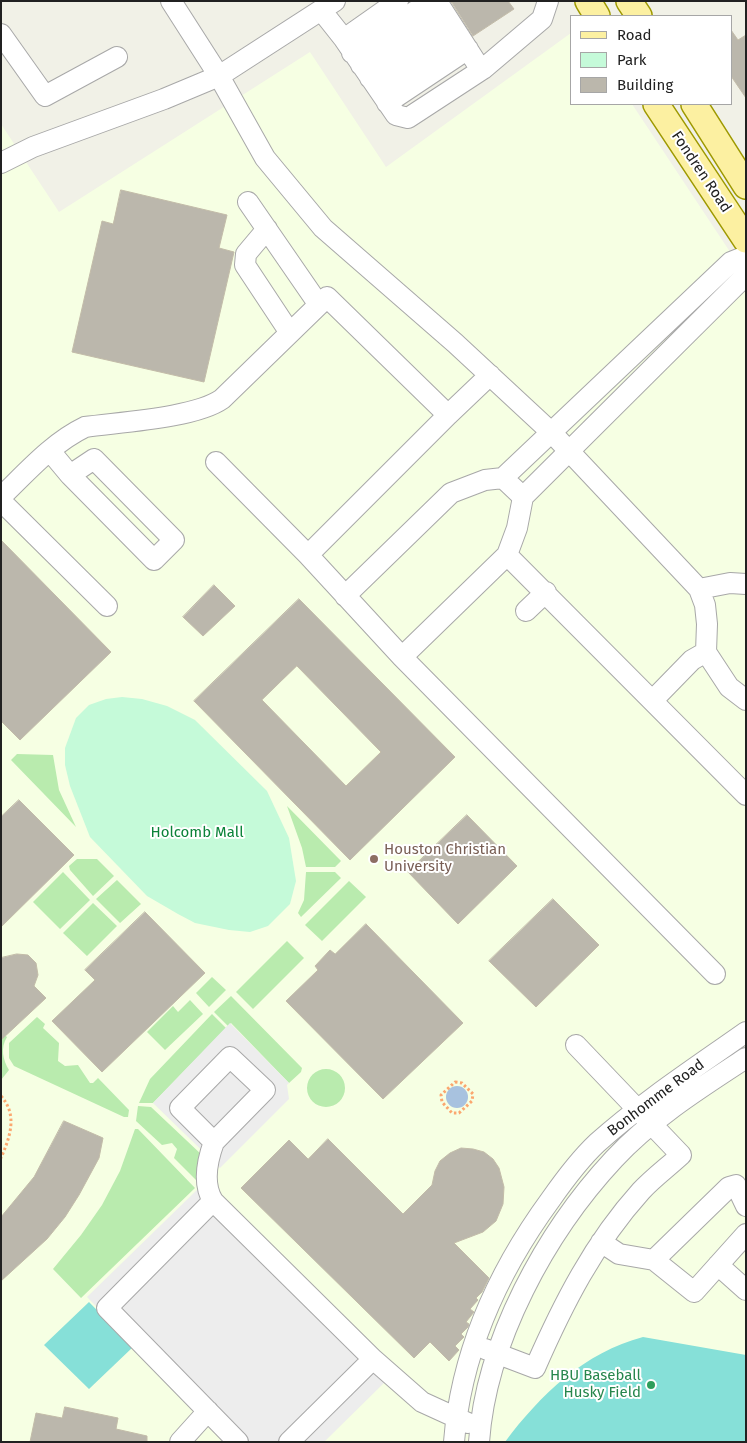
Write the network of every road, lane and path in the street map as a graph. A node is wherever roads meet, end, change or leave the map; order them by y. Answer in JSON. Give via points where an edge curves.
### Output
{"nodes":[{"id":1,"x":171,"y":1,"type":"edge"},
{"id":2,"x":398,"y":1,"type":"edge"},
{"id":3,"x":548,"y":1,"type":"edge"},
{"id":4,"x":588,"y":1,"type":"edge"},
{"id":5,"x":629,"y":1,"type":"edge"},
{"id":6,"x":328,"y":6,"type":"edge"},
{"id":7,"x":597,"y":15,"type":"edge"},
{"id":8,"x":638,"y":15,"type":"edge"},
{"id":9,"x":1,"y":34,"type":"edge"},
{"id":10,"x":458,"y":35,"type":"junction"},
{"id":11,"x":117,"y":57,"type":"dead end"},
{"id":12,"x":219,"y":76,"type":"junction"},
{"id":13,"x":369,"y":77,"type":"junction"},
{"id":14,"x":657,"y":105,"type":"edge"},
{"id":15,"x":695,"y":105,"type":"edge"},
{"id":16,"x":1,"y":163,"type":"edge"},
{"id":17,"x":746,"y":186,"type":"edge"},
{"id":18,"x":248,"y":202,"type":"dead end"},
{"id":19,"x":267,"y":229,"type":"junction"},
{"id":20,"x":746,"y":240,"type":"edge"},
{"id":21,"x":746,"y":256,"type":"edge"},
{"id":22,"x":746,"y":271,"type":"edge"},
{"id":23,"x":319,"y":305,"type":"junction"},
{"id":24,"x":290,"y":333,"type":"junction"},
{"id":25,"x":490,"y":375,"type":"junction"},
{"id":26,"x":448,"y":415,"type":"junction"},
{"id":27,"x":552,"y":433,"type":"junction"},
{"id":28,"x":569,"y":450,"type":"junction"},
{"id":29,"x":50,"y":451,"type":"junction"},
{"id":30,"x":216,"y":462,"type":"dead end"},
{"id":31,"x":70,"y":475,"type":"junction"},
{"id":32,"x":503,"y":478,"type":"junction"},
{"id":33,"x":1,"y":497,"type":"edge"},
{"id":34,"x":523,"y":497,"type":"junction"},
{"id":35,"x":1,"y":501,"type":"edge"},
{"id":36,"x":308,"y":555,"type":"junction"},
{"id":37,"x":507,"y":555,"type":"junction"},
{"id":38,"x":746,"y":584,"type":"edge"},
{"id":39,"x":699,"y":590,"type":"junction"},
{"id":40,"x":546,"y":592,"type":"junction"},
{"id":41,"x":345,"y":596,"type":"junction"},
{"id":42,"x":107,"y":606,"type":"dead end"},
{"id":43,"x":526,"y":611,"type":"dead end"},
{"id":44,"x":706,"y":652,"type":"junction"},
{"id":45,"x":402,"y":657,"type":"junction"},
{"id":46,"x":653,"y":700,"type":"junction"},
{"id":47,"x":746,"y":700,"type":"edge"},
{"id":48,"x":746,"y":795,"type":"edge"},
{"id":49,"x":715,"y":974,"type":"dead end"},
{"id":50,"x":746,"y":1032,"type":"edge"},
{"id":51,"x":576,"y":1044,"type":"dead end"},
{"id":52,"x":746,"y":1058,"type":"edge"},
{"id":53,"x":441,"y":1095,"type":"joint"},
{"id":54,"x":1,"y":1096,"type":"edge"},
{"id":55,"x":638,"y":1108,"type":"junction"},
{"id":56,"x":653,"y":1123,"type":"junction"},
{"id":57,"x":214,"y":1142,"type":"dead end"},
{"id":58,"x":1,"y":1158,"type":"edge"},
{"id":59,"x":213,"y":1201,"type":"junction"},
{"id":60,"x":746,"y":1206,"type":"edge"},
{"id":61,"x":746,"y":1234,"type":"edge"},
{"id":62,"x":600,"y":1242,"type":"junction"},
{"id":63,"x":654,"y":1260,"type":"junction"},
{"id":64,"x":718,"y":1265,"type":"junction"},
{"id":65,"x":746,"y":1290,"type":"edge"},
{"id":66,"x":474,"y":1345,"type":"junction"},
{"id":67,"x":497,"y":1353,"type":"junction"},
{"id":68,"x":373,"y":1359,"type":"junction"},
{"id":69,"x":208,"y":1411,"type":"junction"},
{"id":70,"x":456,"y":1418,"type":"junction"},
{"id":71,"x":479,"y":1436,"type":"edge"},
{"id":72,"x":232,"y":1440,"type":"edge"},
{"id":73,"x":180,"y":1442,"type":"edge"},
{"id":74,"x":288,"y":1442,"type":"edge"},
{"id":75,"x":454,"y":1442,"type":"edge"}],
"edges":[{"from":1,"to":12,"type":"lane"},
{"from":2,"to":13,"type":"lane"},
{"from":3,"to":10,"type":"lane","via":[[542,19]]},
{"from":4,"to":7,"type":"main road"},
{"from":5,"to":8,"type":"main road"},
{"from":6,"to":12,"type":"lane"},
{"from":6,"to":13,"type":"lane"},
{"from":9,"to":11,"type":"lane","via":[[45,96]]},
{"from":10,"to":13,"type":"lane"},
{"from":10,"to":13,"type":"lane"},
{"from":10,"to":13,"type":"lane","via":[[438,3],[429,2]]},
{"from":12,"to":16,"type":"lane","via":[[33,147]]},
{"from":12,"to":25,"type":"lane","via":[[265,158],[323,228]]},
{"from":14,"to":20,"type":"main road","name":"Fondren Road"},
{"from":15,"to":17,"type":"main road","name":"Fondren Road"},
{"from":18,"to":19,"type":"lane"},
{"from":19,"to":23,"type":"lane"},
{"from":19,"to":24,"type":"lane","via":[[246,254],[245,264]]},
{"from":21,"to":27,"type":"lane","via":[[731,262]]},
{"from":22,"to":28,"type":"lane"},
{"from":23,"to":24,"type":"lane"},
{"from":23,"to":26,"type":"lane","via":[[327,296]]},
{"from":24,"to":29,"type":"lane","via":[[212,406],[85,427]]},
{"from":25,"to":26,"type":"lane"},
{"from":25,"to":27,"type":"lane"},
{"from":26,"to":36,"type":"lane"},
{"from":27,"to":28,"type":"lane"},
{"from":27,"to":32,"type":"lane"},
{"from":28,"to":34,"type":"lane"},
{"from":28,"to":39,"type":"lane"},
{"from":29,"to":31,"type":"lane"},
{"from":29,"to":33,"type":"lane"},
{"from":30,"to":36,"type":"lane"},
{"from":31,"to":31,"type":"lane","via":[[154,560],[174,540],[94,459]]},
{"from":32,"to":34,"type":"lane"},
{"from":32,"to":41,"type":"lane","via":[[485,480],[451,493]]},
{"from":34,"to":37,"type":"lane","via":[[518,528]]},
{"from":35,"to":42,"type":"lane"},
{"from":36,"to":41,"type":"lane"},
{"from":37,"to":40,"type":"lane"},
{"from":37,"to":45,"type":"lane"},
{"from":38,"to":39,"type":"lane","via":[[730,583]]},
{"from":39,"to":44,"type":"lane","via":[[705,605]]},
{"from":40,"to":43,"type":"lane"},
{"from":40,"to":46,"type":"lane"},
{"from":41,"to":45,"type":"lane"},
{"from":44,"to":46,"type":"lane","via":[[692,660]]},
{"from":44,"to":47,"type":"lane","via":[[729,687]]},
{"from":45,"to":49,"type":"lane"},
{"from":46,"to":48,"type":"lane"},
{"from":50,"to":55,"type":"lane","name":"Bonhomme Road"},
{"from":51,"to":55,"type":"lane"},
{"from":52,"to":56,"type":"lane","name":"Bonhomme Road"},
{"from":53,"to":53,"type":"path","via":[[455,1082],[462,1083],[473,1094],[472,1101],[459,1113],[452,1113],[442,1102]]},
{"from":54,"to":58,"type":"path","via":[[12,1117],[8,1143]]},
{"from":55,"to":56,"type":"lane"},
{"from":55,"to":66,"type":"lane","name":"Bonhomme Road","via":[[596,1144],[569,1173],[533,1223],[495,1293]]},
{"from":56,"to":62,"type":"lane","via":[[681,1155],[642,1190]]},
{"from":56,"to":67,"type":"lane","name":"Bonhomme Road","via":[[614,1159],[571,1212],[528,1279]]},
{"from":57,"to":59,"type":"lane","via":[[206,1186]]},
{"from":59,"to":68,"type":"lane"},
{"from":59,"to":69,"type":"lane","via":[[107,1308]]},
{"from":60,"to":63,"type":"lane","via":[[736,1185],[729,1187]]},
{"from":61,"to":64,"type":"lane"},
{"from":62,"to":63,"type":"lane","via":[[619,1254]]},
{"from":62,"to":67,"type":"lane","via":[[558,1317],[535,1368]]},
{"from":63,"to":64,"type":"lane","via":[[694,1292]]},
{"from":64,"to":65,"type":"lane"},
{"from":66,"to":67,"type":"lane"},
{"from":66,"to":70,"type":"lane","name":"Bonhomme Road"},
{"from":67,"to":71,"type":"lane","name":"Bonhomme Road"},
{"from":68,"to":70,"type":"lane","via":[[422,1402]]},
{"from":68,"to":74,"type":"lane"},
{"from":69,"to":72,"type":"lane"},
{"from":69,"to":73,"type":"lane"},
{"from":70,"to":71,"type":"lane"},
{"from":70,"to":75,"type":"lane","name":"Bonhomme Road"}]}
